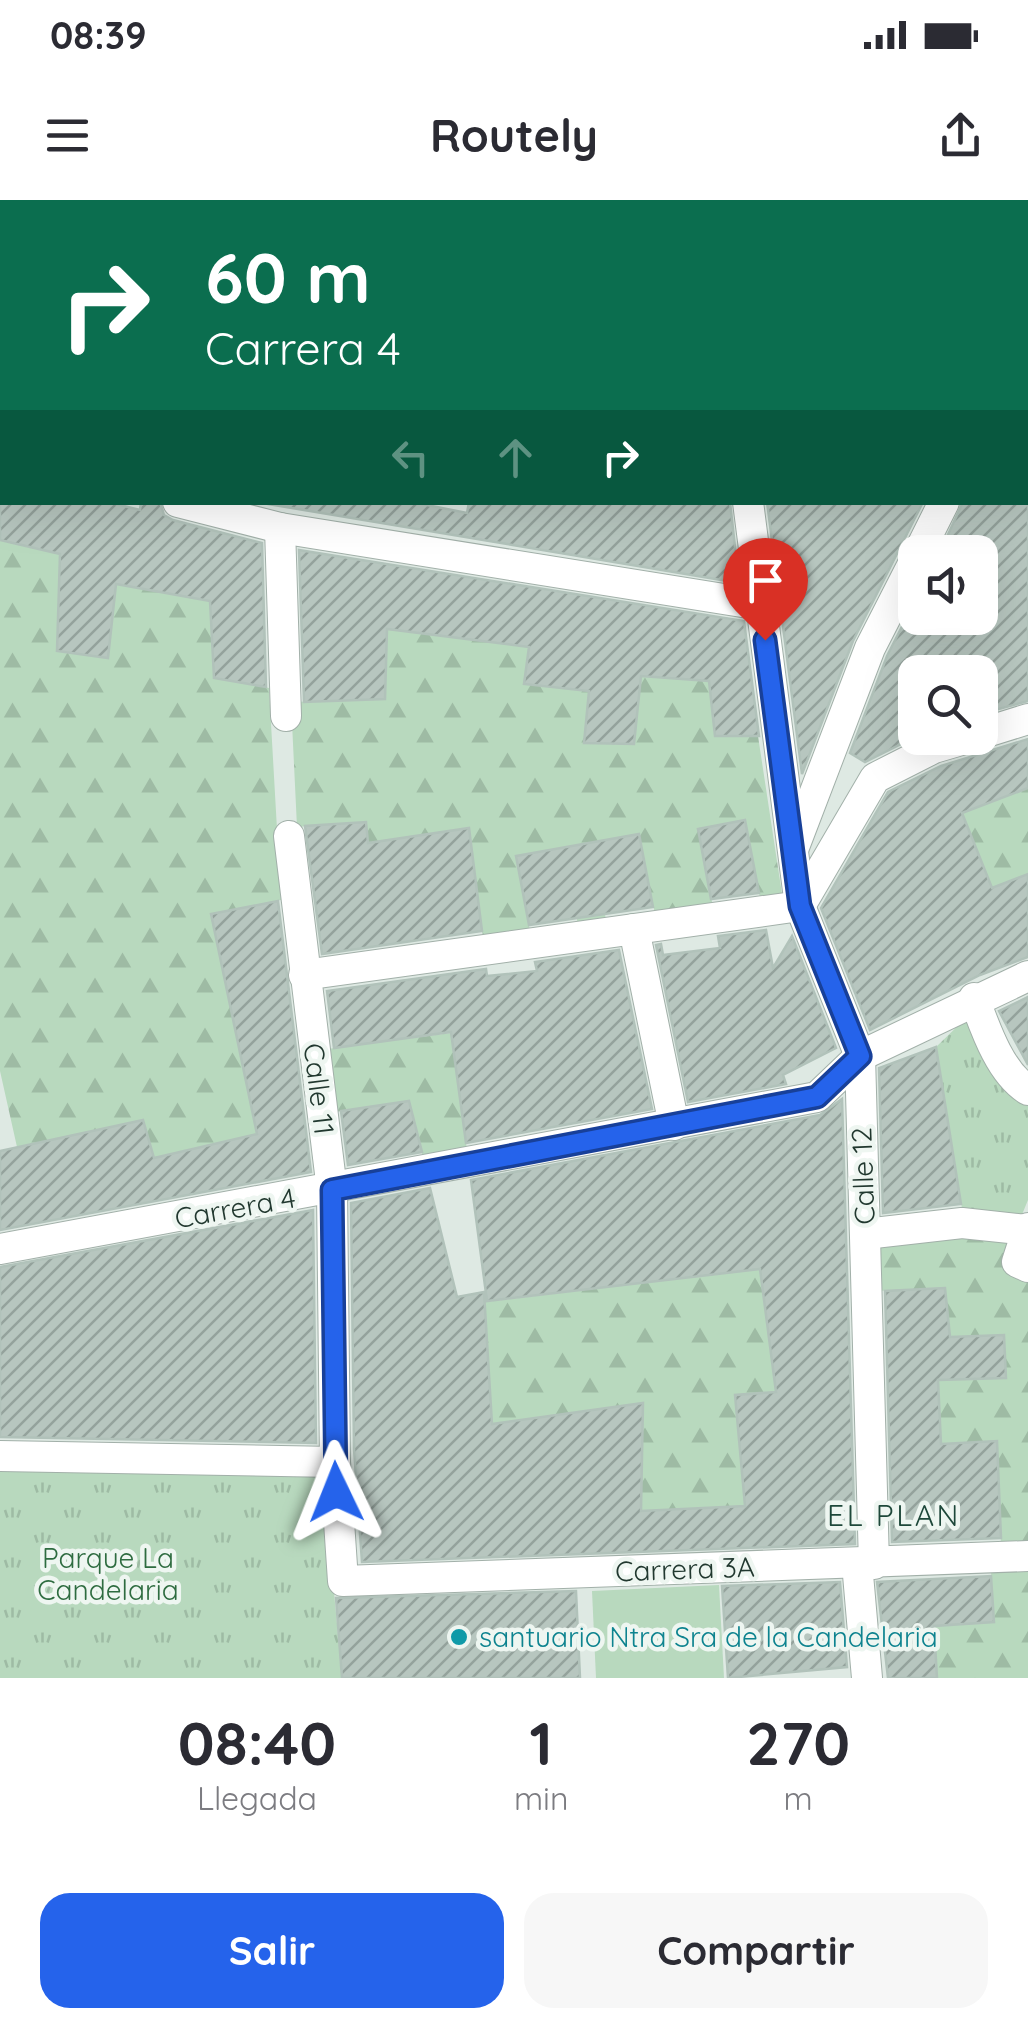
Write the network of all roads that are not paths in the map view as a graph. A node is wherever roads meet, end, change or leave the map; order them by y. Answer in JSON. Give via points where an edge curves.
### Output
{"nodes":[{"id":1,"x":190,"y":505,"type":"edge"},
{"id":2,"x":748,"y":505,"type":"edge"},
{"id":3,"x":942,"y":505,"type":"edge"},
{"id":4,"x":280,"y":528,"type":"junction"},
{"id":5,"x":927,"y":535,"type":"edge"},
{"id":6,"x":898,"y":593,"type":"edge"},
{"id":7,"x":760,"y":605,"type":"junction"},
{"id":8,"x":286,"y":716,"type":"dead end"},
{"id":9,"x":1028,"y":719,"type":"edge"},
{"id":10,"x":998,"y":728,"type":"edge"},
{"id":11,"x":920,"y":755,"type":"edge"},
{"id":12,"x":289,"y":836,"type":"dead end"},
{"id":13,"x":794,"y":850,"type":"junction"},
{"id":14,"x":800,"y":906,"type":"junction"},
{"id":15,"x":634,"y":929,"type":"junction"},
{"id":16,"x":304,"y":975,"type":"junction"},
{"id":17,"x":1028,"y":976,"type":"edge"},
{"id":18,"x":974,"y":998,"type":"junction"},
{"id":19,"x":860,"y":1056,"type":"junction"},
{"id":20,"x":1028,"y":1090,"type":"edge"},
{"id":21,"x":674,"y":1125,"type":"junction"},
{"id":22,"x":332,"y":1190,"type":"junction"},
{"id":23,"x":1028,"y":1229,"type":"edge"},
{"id":24,"x":864,"y":1234,"type":"junction"},
{"id":25,"x":0,"y":1250,"type":"edge"},
{"id":26,"x":1022,"y":1264,"type":"edge"},
{"id":27,"x":0,"y":1456,"type":"edge"},
{"id":28,"x":334,"y":1462,"type":"junction"},
{"id":29,"x":1028,"y":1556,"type":"edge"},
{"id":30,"x":866,"y":1564,"type":"junction"},
{"id":31,"x":343,"y":1582,"type":"joint"},
{"id":32,"x":867,"y":1678,"type":"edge"}],
"edges":[{"from":1,"to":4,"type":"street"},
{"from":2,"to":7,"type":"street","name":"Calle 12"},
{"from":3,"to":5,"type":"street"},
{"from":4,"to":7,"type":"street"},
{"from":4,"to":8,"type":"street"},
{"from":6,"to":13,"type":"street","via":[[870,648]]},
{"from":7,"to":13,"type":"street","name":"Calle 12"},
{"from":9,"to":10,"type":"street"},
{"from":11,"to":14,"type":"street","via":[[875,778]]},
{"from":12,"to":16,"type":"street","name":"Calle 11"},
{"from":13,"to":14,"type":"street","name":"Calle 12"},
{"from":14,"to":15,"type":"street"},
{"from":14,"to":19,"type":"street","name":"Calle 12"},
{"from":15,"to":16,"type":"street"},
{"from":15,"to":21,"type":"street"},
{"from":16,"to":22,"type":"street","name":"Calle 11"},
{"from":17,"to":18,"type":"street","name":"Carrera 4"},
{"from":18,"to":19,"type":"street","name":"Carrera 4"},
{"from":18,"to":20,"type":"street","via":[[986,1032]]},
{"from":19,"to":21,"type":"street","name":"Carrera 4","via":[[817,1097]]},
{"from":19,"to":24,"type":"street","name":"Calle 12"},
{"from":21,"to":22,"type":"street","name":"Carrera 4"},
{"from":22,"to":25,"type":"street","name":"Carrera 4"},
{"from":22,"to":28,"type":"street","name":"Calle 11"},
{"from":23,"to":24,"type":"street","via":[[962,1223]]},
{"from":23,"to":26,"type":"street"},
{"from":24,"to":30,"type":"street","name":"Calle 12"},
{"from":27,"to":28,"type":"street"},
{"from":28,"to":31,"type":"street","name":"Calle 11"},
{"from":29,"to":30,"type":"street","name":"Carrera 3A"},
{"from":30,"to":31,"type":"street","name":"Carrera 3A"},
{"from":30,"to":32,"type":"street","name":"Calle 12"}]}
